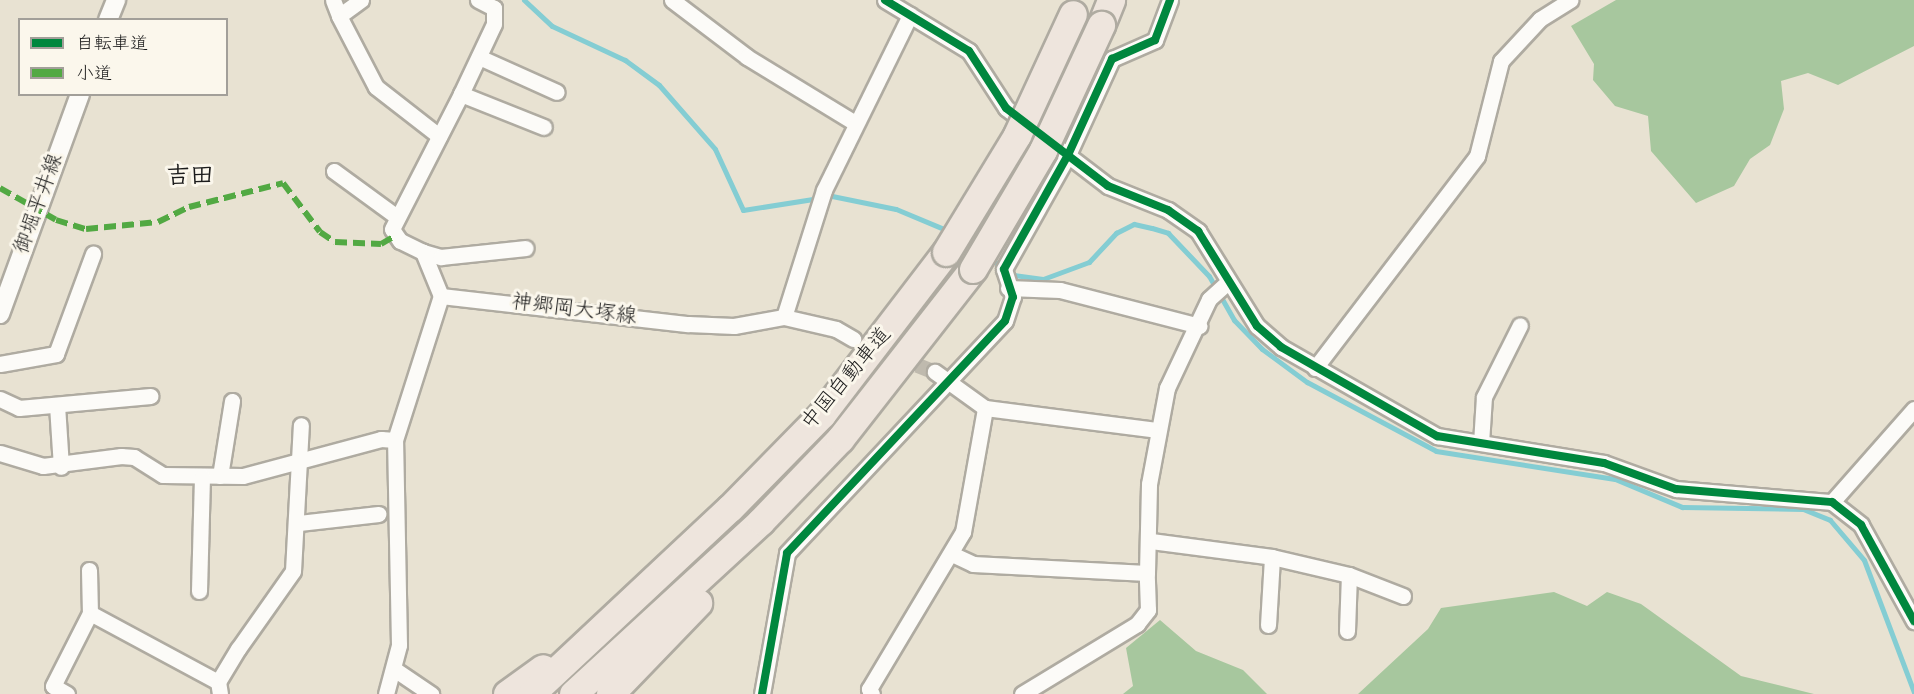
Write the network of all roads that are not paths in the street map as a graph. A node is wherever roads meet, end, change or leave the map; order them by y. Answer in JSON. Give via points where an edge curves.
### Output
{"nodes":[{"id":1,"x":116,"y":0,"type":"edge"},
{"id":2,"x":333,"y":0,"type":"edge"},
{"id":3,"x":362,"y":0,"type":"edge"},
{"id":4,"x":478,"y":0,"type":"edge"},
{"id":5,"x":672,"y":0,"type":"edge"},
{"id":6,"x":885,"y":0,"type":"edge"},
{"id":7,"x":1111,"y":0,"type":"edge"},
{"id":8,"x":1170,"y":0,"type":"edge"},
{"id":9,"x":1571,"y":0,"type":"edge"},
{"id":10,"x":1076,"y":7,"type":"edge"},
{"id":11,"x":910,"y":15,"type":"junction"},
{"id":12,"x":339,"y":16,"type":"junction"},
{"id":13,"x":109,"y":18,"type":"edge"},
{"id":14,"x":479,"y":57,"type":"junction"},
{"id":15,"x":557,"y":92,"type":"dead end"},
{"id":16,"x":461,"y":94,"type":"junction"},
{"id":17,"x":79,"y":96,"type":"edge"},
{"id":18,"x":855,"y":123,"type":"junction"},
{"id":19,"x":544,"y":127,"type":"dead end"},
{"id":20,"x":439,"y":136,"type":"junction"},
{"id":21,"x":1068,"y":155,"type":"junction"},
{"id":22,"x":334,"y":171,"type":"dead end"},
{"id":23,"x":397,"y":217,"type":"junction"},
{"id":24,"x":526,"y":248,"type":"dead end"},
{"id":25,"x":423,"y":252,"type":"junction"},
{"id":26,"x":93,"y":254,"type":"dead end"},
{"id":27,"x":1224,"y":284,"type":"junction"},
{"id":28,"x":1008,"y":288,"type":"junction"},
{"id":29,"x":441,"y":296,"type":"junction"},
{"id":30,"x":0,"y":315,"type":"edge"},
{"id":31,"x":784,"y":317,"type":"junction"},
{"id":32,"x":1520,"y":325,"type":"dead end"},
{"id":33,"x":1199,"y":326,"type":"junction"},
{"id":34,"x":853,"y":339,"type":"tunnel mouth"},
{"id":35,"x":0,"y":364,"type":"edge"},
{"id":36,"x":1315,"y":368,"type":"junction"},
{"id":37,"x":935,"y":372,"type":"tunnel mouth"},
{"id":38,"x":953,"y":383,"type":"junction"},
{"id":39,"x":150,"y":396,"type":"dead end"},
{"id":40,"x":876,"y":398,"type":"junction"},
{"id":41,"x":0,"y":399,"type":"edge"},
{"id":42,"x":232,"y":400,"type":"dead end"},
{"id":43,"x":57,"y":405,"type":"junction"},
{"id":44,"x":985,"y":408,"type":"junction"},
{"id":45,"x":1914,"y":409,"type":"edge"},
{"id":46,"x":301,"y":424,"type":"dead end"},
{"id":47,"x":1157,"y":430,"type":"junction"},
{"id":48,"x":395,"y":440,"type":"junction"},
{"id":49,"x":1481,"y":443,"type":"junction"},
{"id":50,"x":0,"y":453,"type":"edge"},
{"id":51,"x":297,"y":463,"type":"junction"},
{"id":52,"x":61,"y":467,"type":"junction"},
{"id":53,"x":202,"y":476,"type":"junction"},
{"id":54,"x":220,"y":476,"type":"junction"},
{"id":55,"x":1832,"y":502,"type":"junction"},
{"id":56,"x":378,"y":514,"type":"dead end"},
{"id":57,"x":299,"y":523,"type":"junction"},
{"id":58,"x":1151,"y":541,"type":"junction"},
{"id":59,"x":954,"y":555,"type":"junction"},
{"id":60,"x":1272,"y":557,"type":"junction"},
{"id":61,"x":89,"y":570,"type":"dead end"},
{"id":62,"x":1147,"y":573,"type":"junction"},
{"id":63,"x":1349,"y":574,"type":"junction"},
{"id":64,"x":200,"y":591,"type":"dead end"},
{"id":65,"x":1403,"y":596,"type":"dead end"},
{"id":66,"x":90,"y":613,"type":"junction"},
{"id":67,"x":615,"y":615,"type":"junction"},
{"id":68,"x":1914,"y":621,"type":"edge"},
{"id":69,"x":1268,"y":625,"type":"dead end"},
{"id":70,"x":1347,"y":632,"type":"dead end"},
{"id":71,"x":394,"y":669,"type":"junction"},
{"id":72,"x":219,"y":688,"type":"edge"},
{"id":73,"x":51,"y":690,"type":"edge"},
{"id":74,"x":67,"y":694,"type":"edge"},
{"id":75,"x":386,"y":694,"type":"edge"},
{"id":76,"x":431,"y":694,"type":"edge"},
{"id":77,"x":507,"y":694,"type":"edge"},
{"id":78,"x":531,"y":694,"type":"edge"},
{"id":79,"x":573,"y":694,"type":"edge"},
{"id":80,"x":610,"y":694,"type":"edge"},
{"id":81,"x":762,"y":694,"type":"edge"},
{"id":82,"x":872,"y":694,"type":"edge"},
{"id":83,"x":1022,"y":694,"type":"edge"}],
"edges":[{"from":1,"to":13,"type":"street"},
{"from":2,"to":12,"type":"street"},
{"from":3,"to":12,"type":"street"},
{"from":4,"to":14,"type":"street","via":[[494,8],[494,24]]},
{"from":5,"to":18,"type":"street","via":[[747,57]]},
{"from":6,"to":11,"type":"street"},
{"from":7,"to":40,"type":"highway","name":"中国自動車道","bridge":true,"via":[[1043,150],[973,268]]},
{"from":8,"to":21,"type":"street","via":[[1155,40],[1112,59]]},
{"from":9,"to":36,"type":"street","via":[[1540,19],[1501,61],[1477,156]]},
{"from":10,"to":67,"type":"highway","name":"中国自動車道","bridge":true,"via":[[1017,135],[946,252],[822,414]]},
{"from":11,"to":18,"type":"street"},
{"from":11,"to":21,"type":"street","via":[[969,51],[1006,108]]},
{"from":12,"to":20,"type":"street","via":[[376,87]]},
{"from":14,"to":15,"type":"street"},
{"from":14,"to":16,"type":"street"},
{"from":16,"to":19,"type":"street"},
{"from":16,"to":20,"type":"street"},
{"from":17,"to":30,"type":"street","name":"御堀平井線"},
{"from":18,"to":31,"type":"street","via":[[822,196]]},
{"from":20,"to":23,"type":"street"},
{"from":21,"to":27,"type":"street","via":[[1108,186],[1184,219],[1198,231]]},
{"from":21,"to":28,"type":"street","via":[[1004,269]]},
{"from":22,"to":23,"type":"street"},
{"from":23,"to":25,"type":"street","via":[[394,236]]},
{"from":24,"to":25,"type":"street","via":[[441,257]]},
{"from":25,"to":29,"type":"street"},
{"from":26,"to":35,"type":"street","via":[[56,354]]},
{"from":27,"to":33,"type":"street","via":[[1209,299]]},
{"from":27,"to":36,"type":"street","via":[[1257,326]]},
{"from":28,"to":33,"type":"street","via":[[1060,290]]},
{"from":28,"to":38,"type":"street","via":[[1012,305],[1005,321]]},
{"from":29,"to":31,"type":"street","name":"神郷岡大塚線","via":[[688,324],[734,326]]},
{"from":29,"to":48,"type":"street"},
{"from":31,"to":34,"type":"street","via":[[836,329]]},
{"from":32,"to":49,"type":"street","via":[[1484,397]]},
{"from":33,"to":47,"type":"street","via":[[1167,388]]},
{"from":36,"to":49,"type":"street","via":[[1437,436]]},
{"from":37,"to":38,"type":"street"},
{"from":38,"to":44,"type":"street"},
{"from":38,"to":81,"type":"street","via":[[787,553]]},
{"from":39,"to":43,"type":"street"},
{"from":40,"to":79,"type":"highway","name":"中国自動車道","via":[[761,521]]},
{"from":40,"to":80,"type":"highway","via":[[797,498]]},
{"from":41,"to":43,"type":"street","via":[[19,408]]},
{"from":42,"to":54,"type":"street"},
{"from":43,"to":52,"type":"street"},
{"from":44,"to":47,"type":"street"},
{"from":44,"to":59,"type":"street"},
{"from":45,"to":55,"type":"street"},
{"from":46,"to":51,"type":"street"},
{"from":47,"to":58,"type":"street","via":[[1149,484]]},
{"from":48,"to":51,"type":"street","via":[[381,439]]},
{"from":48,"to":71,"type":"street","via":[[399,645]]},
{"from":49,"to":55,"type":"street","via":[[1604,463],[1676,489]]},
{"from":50,"to":52,"type":"street"},
{"from":51,"to":54,"type":"street"},
{"from":51,"to":57,"type":"street"},
{"from":52,"to":53,"type":"street","via":[[121,456],[134,457],[163,475]]},
{"from":53,"to":54,"type":"street"},
{"from":53,"to":64,"type":"street"},
{"from":55,"to":68,"type":"street","via":[[1861,525]]},
{"from":56,"to":57,"type":"street"},
{"from":57,"to":72,"type":"street","via":[[293,571]]},
{"from":58,"to":60,"type":"street"},
{"from":58,"to":62,"type":"street"},
{"from":59,"to":62,"type":"street","via":[[973,564]]},
{"from":59,"to":82,"type":"street","via":[[869,689]]},
{"from":60,"to":63,"type":"street"},
{"from":60,"to":69,"type":"street"},
{"from":61,"to":66,"type":"street"},
{"from":62,"to":83,"type":"street","via":[[1148,610],[1137,624]]},
{"from":63,"to":65,"type":"street"},
{"from":63,"to":70,"type":"street"},
{"from":66,"to":72,"type":"street"},
{"from":66,"to":73,"type":"street"},
{"from":67,"to":77,"type":"highway"},
{"from":67,"to":78,"type":"highway","name":"中国自動車道"},
{"from":71,"to":75,"type":"street"},
{"from":71,"to":76,"type":"street"},
{"from":73,"to":74,"type":"street"}]}
